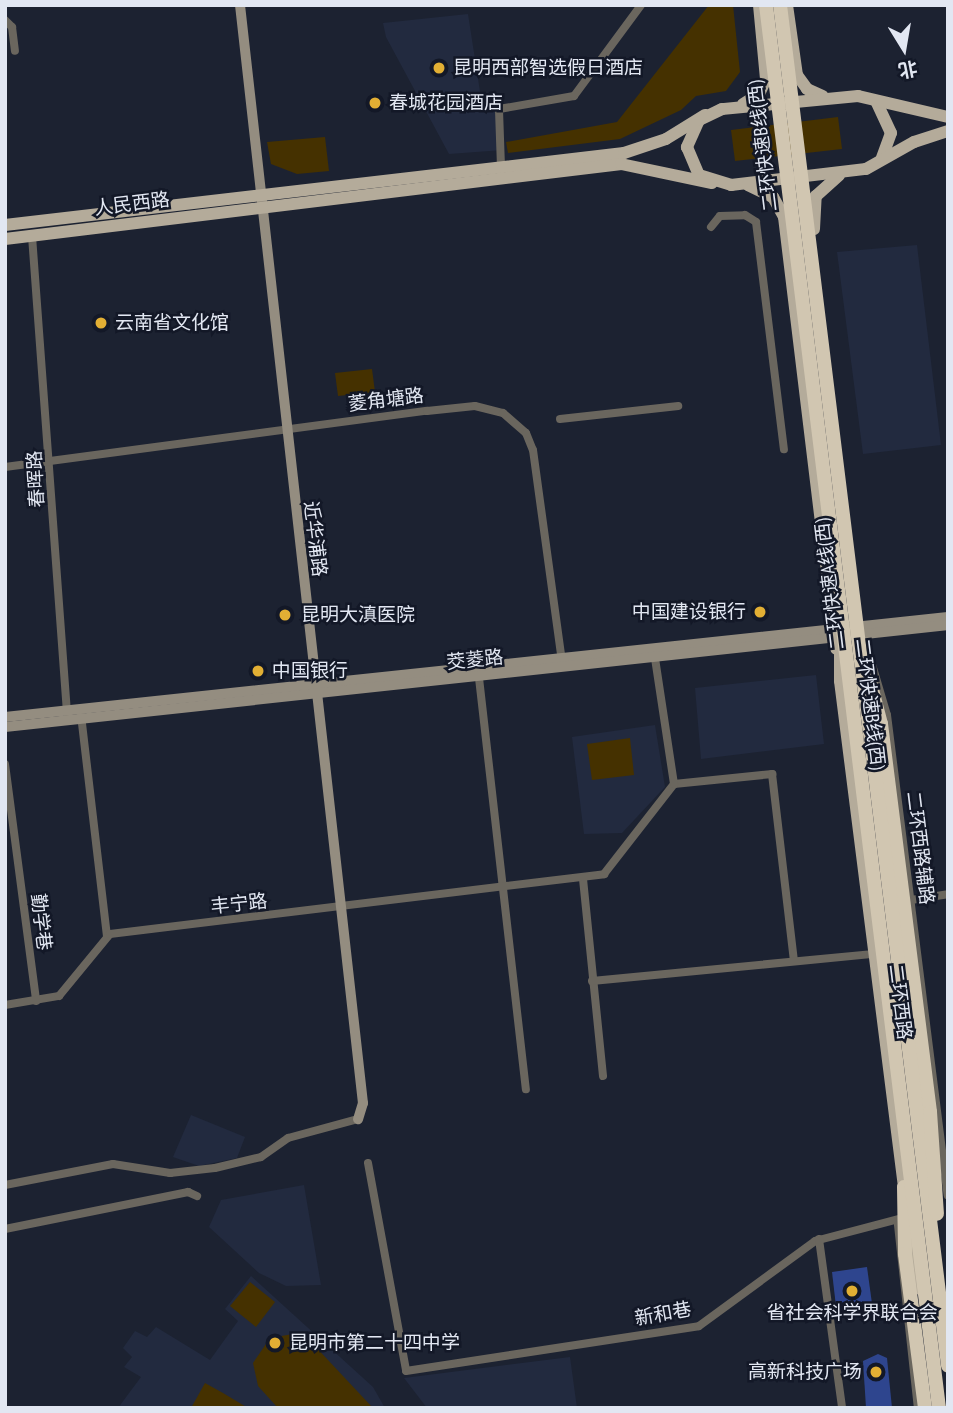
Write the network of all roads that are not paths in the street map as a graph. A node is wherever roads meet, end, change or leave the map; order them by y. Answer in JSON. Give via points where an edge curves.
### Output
{"nodes":[{"id":1,"x":240,"y":5,"type":"edge"},
{"id":2,"x":641,"y":5,"type":"edge"},
{"id":3,"x":759,"y":5,"type":"edge"},
{"id":4,"x":766,"y":5,"type":"edge"},
{"id":5,"x":780,"y":5,"type":"edge"},
{"id":6,"x":788,"y":5,"type":"edge"},
{"id":7,"x":5,"y":20,"type":"edge"},
{"id":8,"x":790,"y":30,"type":"junction"},
{"id":9,"x":762,"y":33,"type":"junction"},
{"id":10,"x":15,"y":51,"type":"dead end"},
{"id":11,"x":848,"y":96,"type":"junction"},
{"id":12,"x":867,"y":97,"type":"junction"},
{"id":13,"x":722,"y":110,"type":"junction"},
{"id":14,"x":705,"y":115,"type":"junction"},
{"id":15,"x":948,"y":117,"type":"edge"},
{"id":16,"x":948,"y":131,"type":"edge"},
{"id":17,"x":873,"y":165,"type":"junction"},
{"id":18,"x":501,"y":167,"type":"junction"},
{"id":19,"x":856,"y":171,"type":"junction"},
{"id":20,"x":712,"y":183,"type":"junction"},
{"id":21,"x":731,"y":185,"type":"junction"},
{"id":22,"x":262,"y":191,"type":"junction"},
{"id":23,"x":718,"y":204,"type":"dead end"},
{"id":24,"x":264,"y":208,"type":"junction"},
{"id":25,"x":720,"y":216,"type":"junction"},
{"id":26,"x":5,"y":225,"type":"edge"},
{"id":27,"x":711,"y":227,"type":"dead end"},
{"id":28,"x":32,"y":236,"type":"junction"},
{"id":29,"x":5,"y":239,"type":"edge"},
{"id":30,"x":820,"y":279,"type":"junction"},
{"id":31,"x":792,"y":282,"type":"junction"},
{"id":32,"x":678,"y":406,"type":"dead end"},
{"id":33,"x":560,"y":419,"type":"dead end"},
{"id":34,"x":284,"y":430,"type":"junction"},
{"id":35,"x":784,"y":449,"type":"dead end"},
{"id":36,"x":51,"y":460,"type":"junction"},
{"id":37,"x":5,"y":467,"type":"edge"},
{"id":38,"x":845,"y":601,"type":"dead end"},
{"id":39,"x":948,"y":617,"type":"edge"},
{"id":40,"x":948,"y":625,"type":"edge"},
{"id":41,"x":848,"y":632,"type":"junction"},
{"id":42,"x":655,"y":659,"type":"junction"},
{"id":43,"x":563,"y":664,"type":"junction"},
{"id":44,"x":479,"y":678,"type":"junction"},
{"id":45,"x":869,"y":678,"type":"junction"},
{"id":46,"x":316,"y":689,"type":"junction"},
{"id":47,"x":81,"y":714,"type":"junction"},
{"id":48,"x":67,"y":715,"type":"junction"},
{"id":49,"x":5,"y":717,"type":"edge"},
{"id":50,"x":5,"y":727,"type":"edge"},
{"id":51,"x":5,"y":764,"type":"edge"},
{"id":52,"x":674,"y":784,"type":"junction"},
{"id":53,"x":583,"y":878,"type":"junction"},
{"id":54,"x":503,"y":883,"type":"junction"},
{"id":55,"x":948,"y":894,"type":"edge"},
{"id":56,"x":911,"y":900,"type":"junction"},
{"id":57,"x":341,"y":905,"type":"junction"},
{"id":58,"x":107,"y":936,"type":"junction"},
{"id":59,"x":874,"y":954,"type":"junction"},
{"id":60,"x":794,"y":961,"type":"junction"},
{"id":61,"x":592,"y":981,"type":"junction"},
{"id":62,"x":36,"y":1001,"type":"junction"},
{"id":63,"x":5,"y":1005,"type":"edge"},
{"id":64,"x":603,"y":1076,"type":"dead end"},
{"id":65,"x":526,"y":1088,"type":"dead end"},
{"id":66,"x":358,"y":1119,"type":"joint"},
{"id":67,"x":944,"y":1129,"type":"edge"},
{"id":68,"x":368,"y":1163,"type":"dead end"},
{"id":69,"x":5,"y":1185,"type":"edge"},
{"id":70,"x":904,"y":1188,"type":"junction"},
{"id":71,"x":948,"y":1195,"type":"edge"},
{"id":72,"x":197,"y":1196,"type":"dead end"},
{"id":73,"x":899,"y":1219,"type":"junction"},
{"id":74,"x":5,"y":1229,"type":"edge"},
{"id":75,"x":819,"y":1239,"type":"junction"},
{"id":76,"x":944,"y":1304,"type":"edge"},
{"id":77,"x":948,"y":1367,"type":"edge"},
{"id":78,"x":842,"y":1408,"type":"edge"},
{"id":79,"x":918,"y":1408,"type":"edge"},
{"id":80,"x":925,"y":1408,"type":"edge"},
{"id":81,"x":932,"y":1408,"type":"edge"},
{"id":82,"x":939,"y":1408,"type":"edge"}],
"edges":[{"from":1,"to":22,"type":"street","name":"近华浦路"},
{"from":2,"to":18,"type":"street","via":[[574,96],[499,109]]},
{"from":3,"to":9,"type":"main road"},
{"from":4,"to":82,"type":"highway","name":"二环快速B线(西)","bridge":true},
{"from":5,"to":76,"type":"highway","name":"二环快速A线(西)","bridge":true},
{"from":6,"to":8,"type":"main road"},
{"from":7,"to":10,"type":"street","via":[[12,27]]},
{"from":8,"to":9,"type":"main road","via":[[779,44]]},
{"from":8,"to":11,"type":"main road","via":[[804,87],[818,95]]},
{"from":9,"to":13,"type":"main road","via":[[764,87],[750,102]]},
{"from":11,"to":12,"type":"main road"},
{"from":11,"to":13,"type":"main road"},
{"from":12,"to":15,"type":"main road"},
{"from":12,"to":17,"type":"main road","via":[[885,111],[891,133],[885,155]]},
{"from":13,"to":14,"type":"main road"},
{"from":14,"to":18,"type":"main road","name":"人民西路","via":[[643,148]]},
{"from":14,"to":20,"type":"main road","via":[[690,133],[688,155],[699,175]]},
{"from":16,"to":17,"type":"main road","via":[[914,142]]},
{"from":17,"to":19,"type":"main road"},
{"from":18,"to":22,"type":"main road","name":"人民西路"},
{"from":19,"to":21,"type":"main road"},
{"from":19,"to":30,"type":"main road","via":[[830,179],[814,200]]},
{"from":20,"to":21,"type":"main road"},
{"from":20,"to":24,"type":"main road","name":"人民西路","via":[[621,164]]},
{"from":21,"to":31,"type":"main road","via":[[757,187],[779,204]]},
{"from":22,"to":24,"type":"street","name":"近华浦路"},
{"from":22,"to":26,"type":"main road","name":"人民西路"},
{"from":23,"to":25,"type":"street"},
{"from":24,"to":28,"type":"main road","name":"人民西路"},
{"from":24,"to":34,"type":"street","name":"近华浦路"},
{"from":25,"to":27,"type":"street"},
{"from":25,"to":35,"type":"street","via":[[745,215],[758,229]]},
{"from":28,"to":29,"type":"main road","name":"人民西路"},
{"from":28,"to":36,"type":"street","name":"春晖路"},
{"from":30,"to":31,"type":"main road","via":[[813,269],[803,267]]},
{"from":30,"to":41,"type":"main road"},
{"from":31,"to":41,"type":"main road"},
{"from":32,"to":33,"type":"street"},
{"from":34,"to":36,"type":"street","name":"菱角塘路"},
{"from":34,"to":43,"type":"street","name":"菱角塘路","via":[[475,407],[503,413],[519,425],[538,470]]},
{"from":34,"to":46,"type":"street","name":"近华浦路"},
{"from":36,"to":37,"type":"street","name":"菱角塘路"},
{"from":36,"to":48,"type":"street","name":"春晖路"},
{"from":38,"to":41,"type":"main road"},
{"from":39,"to":41,"type":"street","name":"茭菱路"},
{"from":40,"to":41,"type":"street","name":"茭菱路"},
{"from":41,"to":42,"type":"street","name":"茭菱路"},
{"from":41,"to":43,"type":"street","name":"茭菱路"},
{"from":41,"to":45,"type":"main road","name":"二环西路"},
{"from":41,"to":56,"type":"street","name":"二环西路辅路","via":[[887,715]]},
{"from":41,"to":59,"type":"main road","name":"二环西路","via":[[840,681]]},
{"from":42,"to":43,"type":"street","name":"茭菱路"},
{"from":42,"to":52,"type":"street"},
{"from":43,"to":44,"type":"street","name":"茭菱路"},
{"from":43,"to":46,"type":"street","name":"茭菱路"},
{"from":44,"to":46,"type":"street","name":"茭菱路"},
{"from":44,"to":54,"type":"street"},
{"from":45,"to":76,"type":"main road","name":"二环西路"},
{"from":45,"to":76,"type":"highway","bridge":true,"via":[[887,766],[934,1142]]},
{"from":46,"to":47,"type":"street","name":"茭菱路"},
{"from":46,"to":57,"type":"street","name":"近华浦路"},
{"from":47,"to":48,"type":"street","name":"茭菱路"},
{"from":47,"to":58,"type":"street"},
{"from":48,"to":49,"type":"street","name":"茭菱路"},
{"from":48,"to":50,"type":"street","name":"茭菱路"},
{"from":51,"to":62,"type":"street","name":"勤学巷"},
{"from":52,"to":53,"type":"street","name":"丰宁路","via":[[604,874]]},
{"from":52,"to":60,"type":"street","via":[[772,774]]},
{"from":53,"to":54,"type":"street","name":"丰宁路"},
{"from":53,"to":61,"type":"street"},
{"from":54,"to":57,"type":"street","name":"丰宁路"},
{"from":54,"to":65,"type":"street"},
{"from":55,"to":56,"type":"street"},
{"from":56,"to":67,"type":"street","name":"二环西路辅路"},
{"from":57,"to":58,"type":"street","name":"丰宁路"},
{"from":57,"to":66,"type":"street","name":"近华浦路","via":[[363,1102]]},
{"from":58,"to":62,"type":"street","via":[[67,989]]},
{"from":59,"to":60,"type":"street"},
{"from":59,"to":70,"type":"main road","name":"二环西路"},
{"from":60,"to":61,"type":"street"},
{"from":61,"to":64,"type":"street"},
{"from":62,"to":63,"type":"street"},
{"from":66,"to":69,"type":"street","via":[[288,1138],[261,1157],[215,1168],[170,1173],[113,1164]]},
{"from":67,"to":71,"type":"street","name":"二环西路辅路"},
{"from":68,"to":75,"type":"street","name":"新和巷","via":[[406,1371],[699,1326]]},
{"from":70,"to":73,"type":"street"},
{"from":70,"to":80,"type":"highway","via":[[905,1259]]},
{"from":70,"to":81,"type":"main road","name":"二环西路"},
{"from":72,"to":74,"type":"street","via":[[188,1192]]},
{"from":73,"to":75,"type":"street","name":"新和巷"},
{"from":73,"to":79,"type":"street","via":[[898,1260]]},
{"from":75,"to":78,"type":"street"},
{"from":76,"to":77,"type":"highway","name":"二环快速A线(西)","bridge":true}]}
